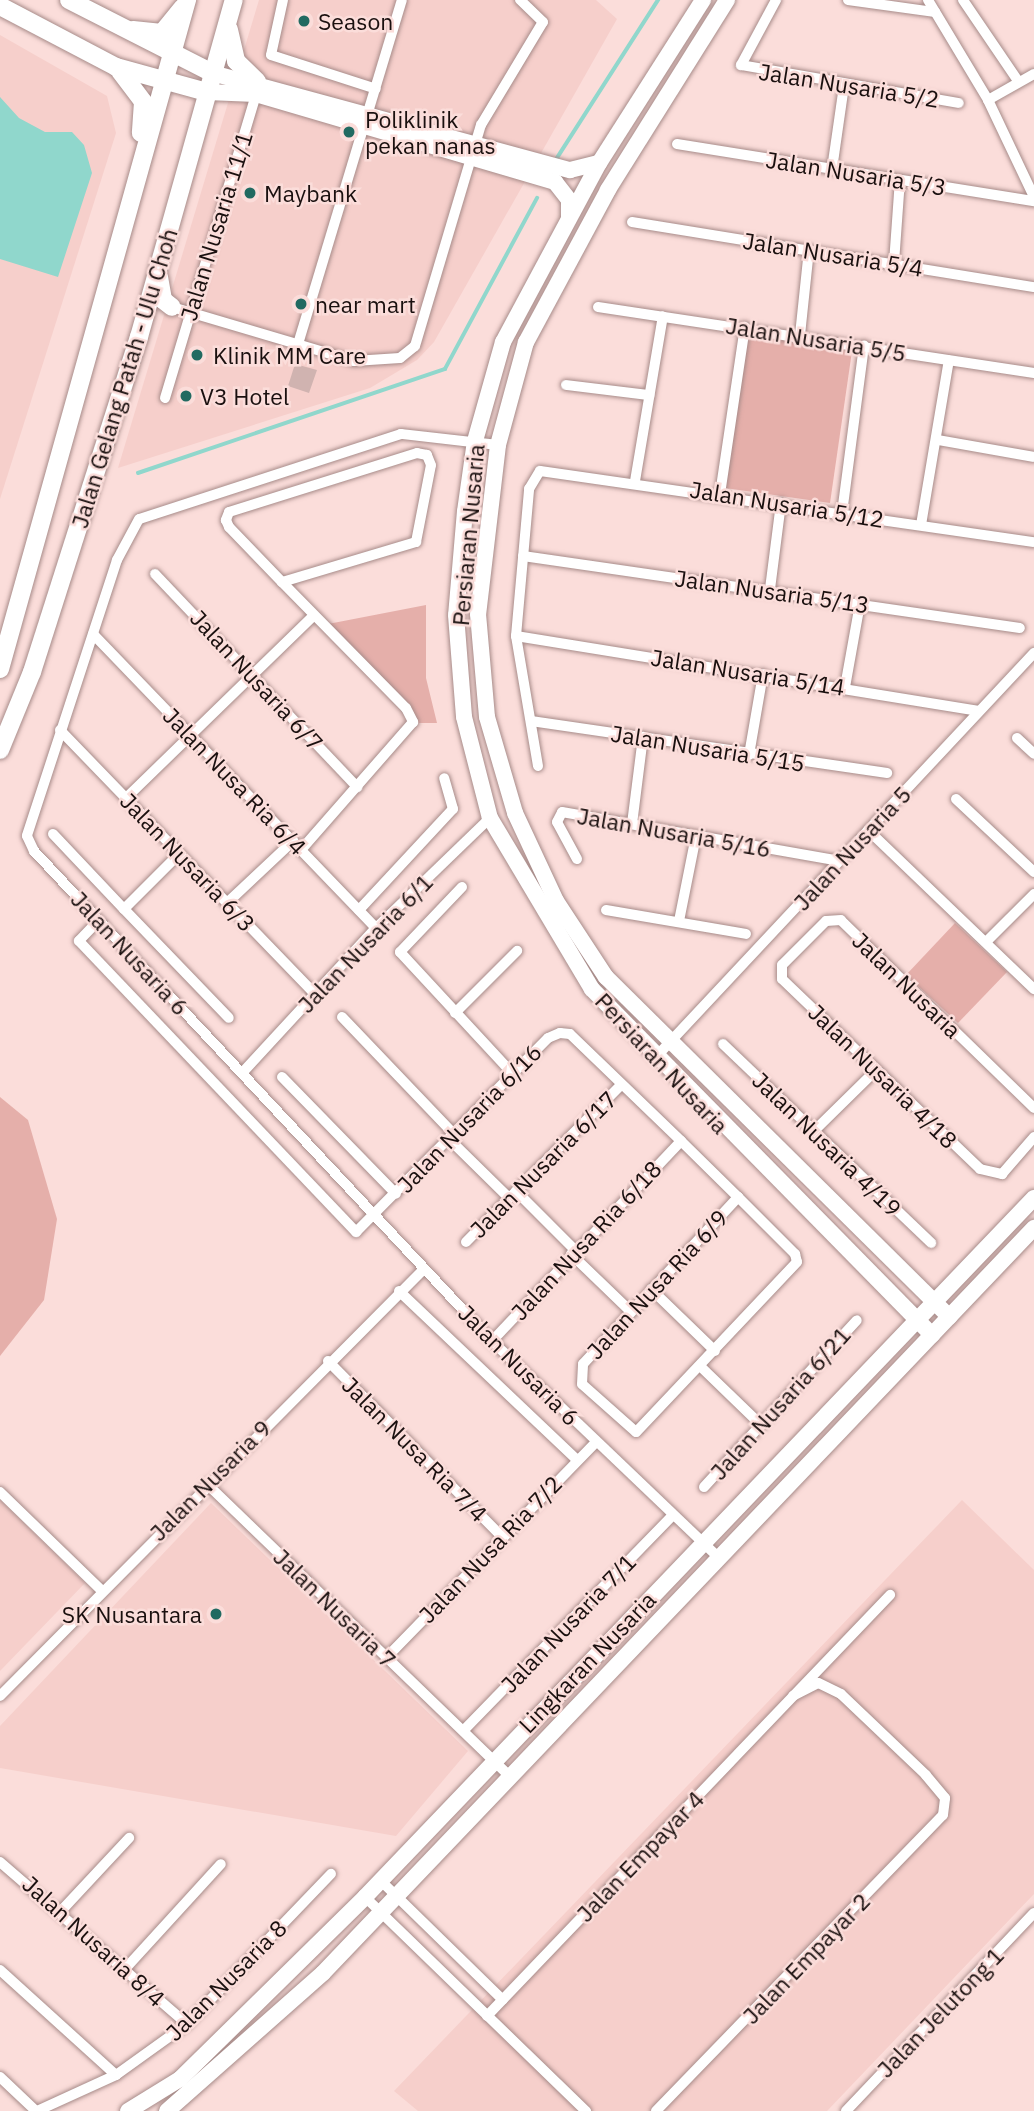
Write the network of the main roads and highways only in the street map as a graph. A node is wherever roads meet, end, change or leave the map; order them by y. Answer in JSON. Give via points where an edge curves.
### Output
{"nodes":[{"id":1,"x":69,"y":0,"type":"edge"},
{"id":2,"x":234,"y":0,"type":"edge"},
{"id":3,"x":187,"y":1,"type":"edge"},
{"id":4,"x":0,"y":6,"type":"edge"},
{"id":5,"x":101,"y":17,"type":"junction"},
{"id":6,"x":228,"y":19,"type":"junction"},
{"id":7,"x":174,"y":57,"type":"junction"},
{"id":8,"x":116,"y":67,"type":"junction"},
{"id":9,"x":212,"y":73,"type":"junction"},
{"id":10,"x":166,"y":85,"type":"junction"},
{"id":11,"x":256,"y":87,"type":"road end"},
{"id":12,"x":206,"y":92,"type":"junction"},
{"id":13,"x":124,"y":212,"type":"junction"},
{"id":14,"x":162,"y":257,"type":"junction"},
{"id":15,"x":139,"y":337,"type":"junction"},
{"id":16,"x":0,"y":669,"type":"edge"},
{"id":17,"x":0,"y":750,"type":"edge"}],
"edges":[{"from":1,"to":5,"type":"main road"},
{"from":2,"to":6,"type":"main road","name":"Jalan Gelang Patah - Ulu Choh"},
{"from":3,"to":5,"type":"main road","via":[[154,35]]},
{"from":3,"to":7,"type":"main road","name":"Jalan Gelang Patah - Ulu Choh"},
{"from":4,"to":8,"type":"main road"},
{"from":5,"to":7,"type":"main road"},
{"from":6,"to":9,"type":"main road","name":"Jalan Gelang Patah - Ulu Choh"},
{"from":6,"to":11,"type":"main road","via":[[230,50]]},
{"from":7,"to":9,"type":"main road"},
{"from":7,"to":10,"type":"main road","name":"Jalan Gelang Patah - Ulu Choh"},
{"from":8,"to":10,"type":"main road"},
{"from":8,"to":13,"type":"main road","via":[[143,102]]},
{"from":9,"to":12,"type":"main road","name":"Jalan Gelang Patah - Ulu Choh"},
{"from":10,"to":12,"type":"main road"},
{"from":10,"to":13,"type":"main road","name":"Jalan Gelang Patah - Ulu Choh"},
{"from":12,"to":14,"type":"main road","name":"Jalan Gelang Patah - Ulu Choh"},
{"from":13,"to":16,"type":"main road","name":"Jalan Gelang Patah - Ulu Choh","via":[[92,322],[64,458]]},
{"from":14,"to":15,"type":"main road","name":"Jalan Gelang Patah - Ulu Choh"},
{"from":14,"to":15,"type":"main road","via":[[160,291],[172,307],[154,311]]},
{"from":15,"to":17,"type":"main road","name":"Jalan Gelang Patah - Ulu Choh","via":[[32,672]]}]}
